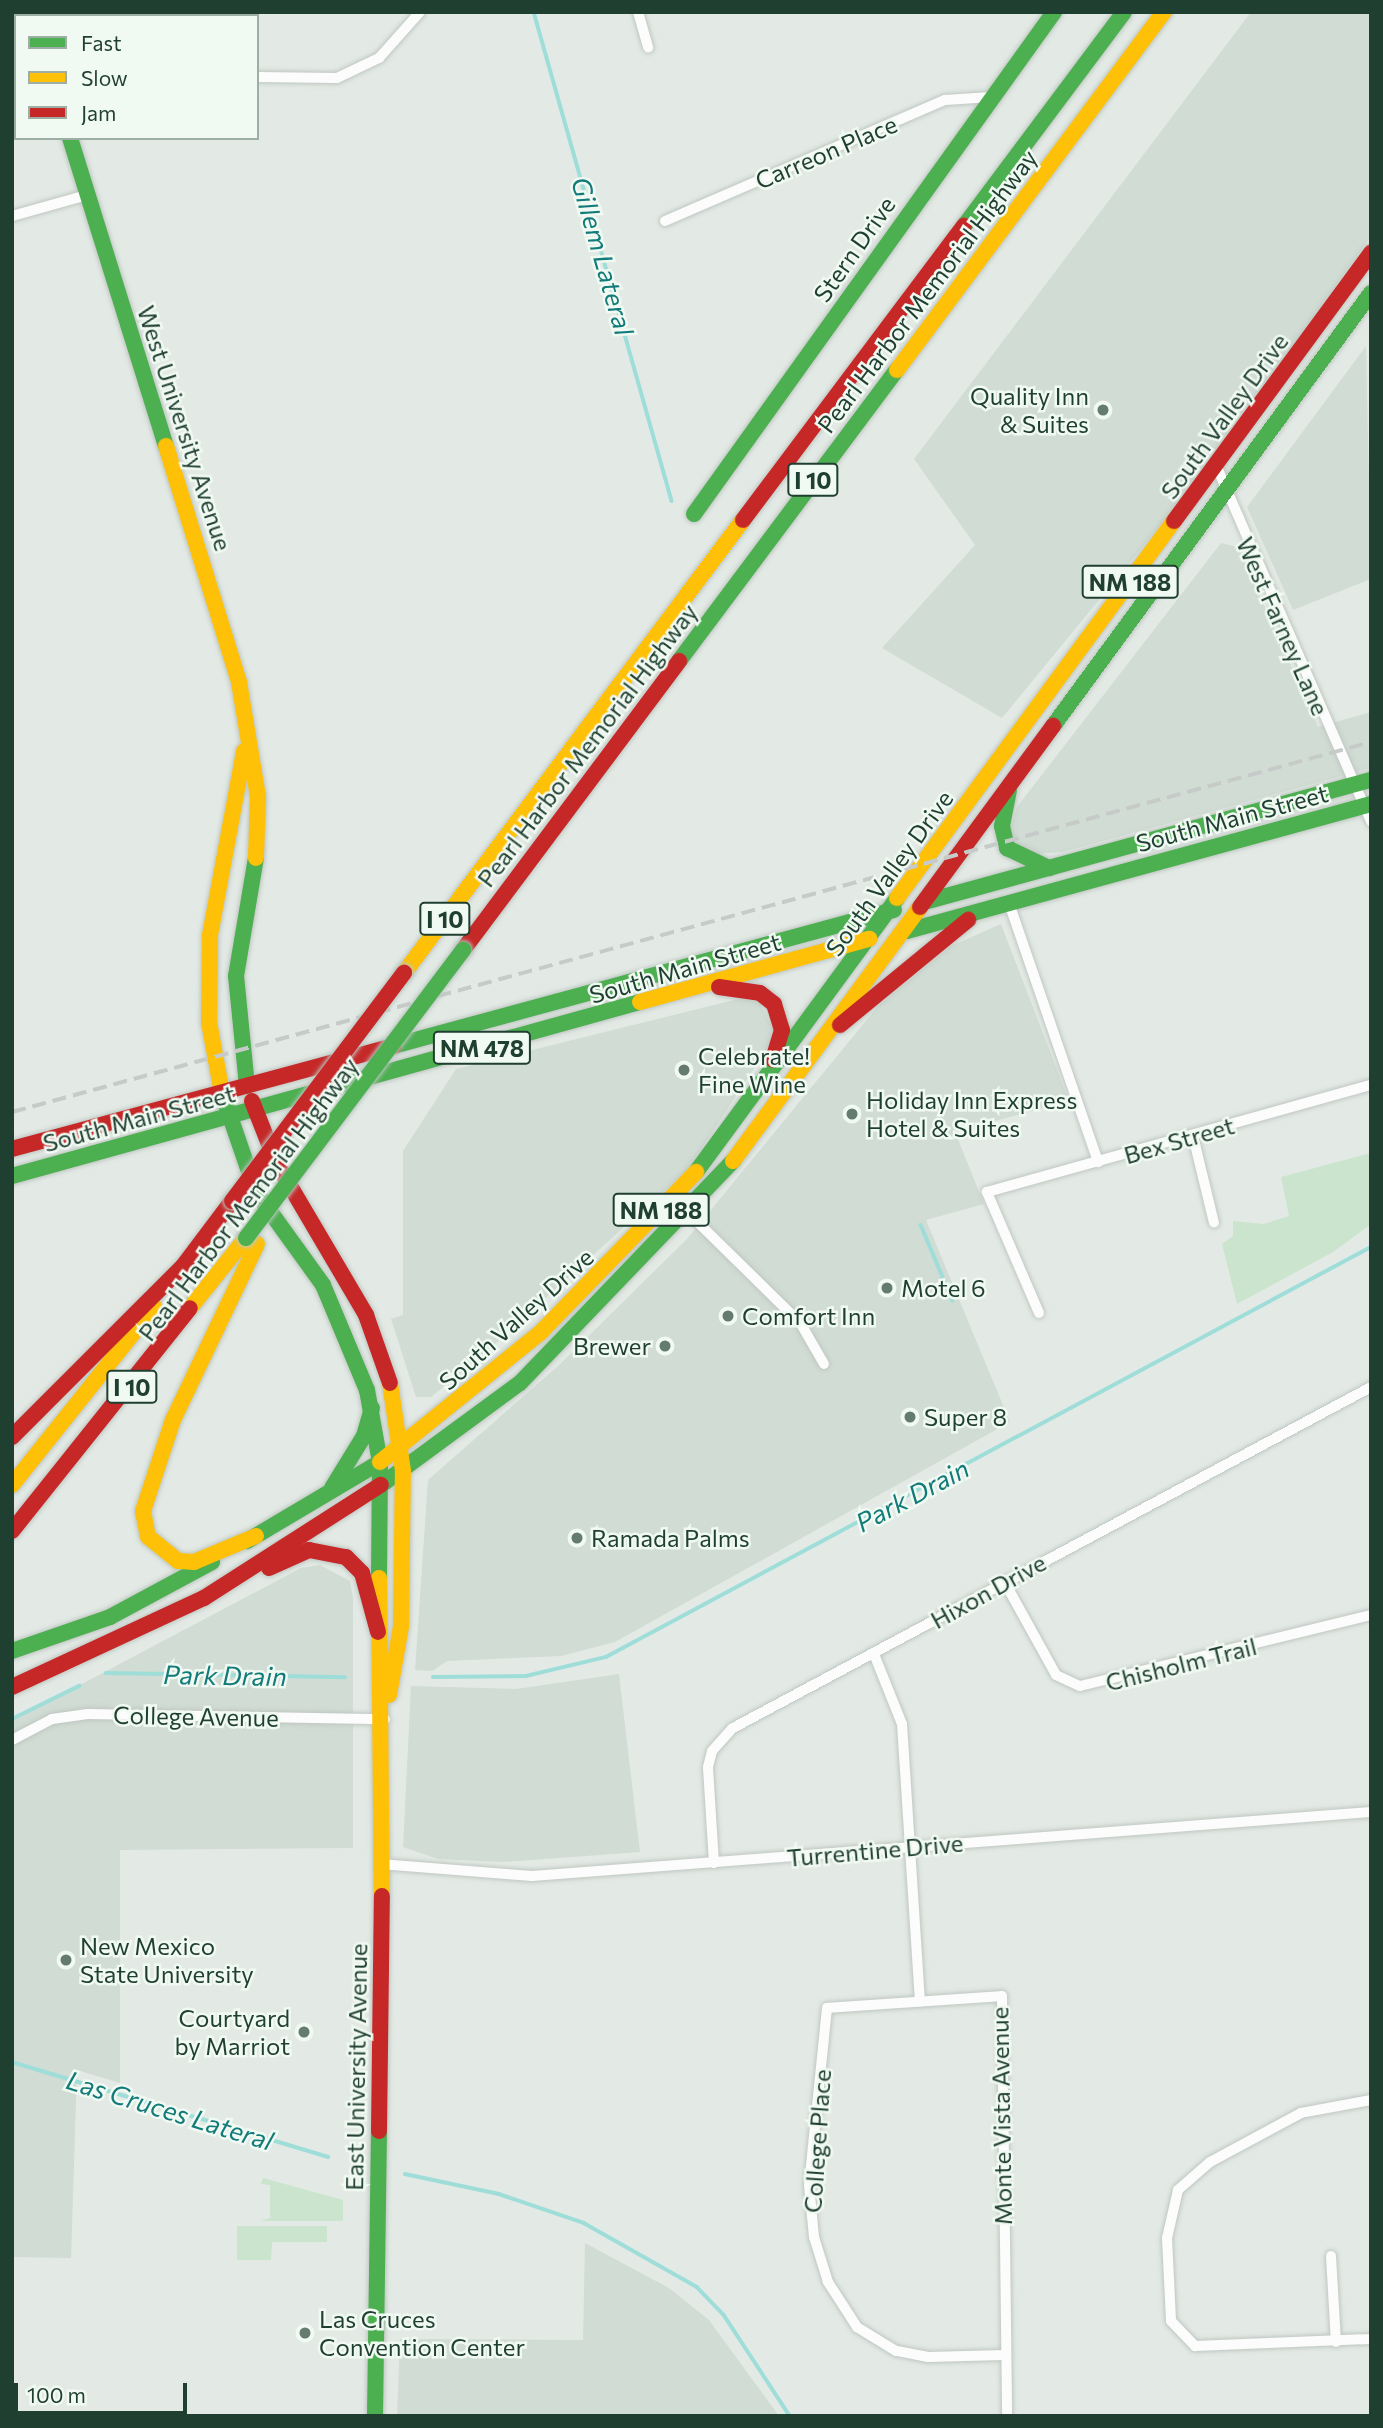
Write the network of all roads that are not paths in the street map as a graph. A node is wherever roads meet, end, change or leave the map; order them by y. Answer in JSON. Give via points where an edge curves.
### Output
{"nodes":[{"id":1,"x":420,"y":12,"type":"edge"},
{"id":2,"x":638,"y":12,"type":"edge"},
{"id":3,"x":1054,"y":12,"type":"edge"},
{"id":4,"x":1124,"y":12,"type":"edge"},
{"id":5,"x":1164,"y":12,"type":"edge"},
{"id":6,"x":648,"y":48,"type":"dead end"},
{"id":7,"x":259,"y":77,"type":"edge"},
{"id":8,"x":990,"y":97,"type":"junction"},
{"id":9,"x":71,"y":140,"type":"edge"},
{"id":10,"x":87,"y":195,"type":"junction"},
{"id":11,"x":12,"y":216,"type":"edge"},
{"id":12,"x":665,"y":221,"type":"dead end"},
{"id":13,"x":1371,"y":253,"type":"edge"},
{"id":14,"x":1371,"y":293,"type":"edge"},
{"id":15,"x":1216,"y":465,"type":"junction"},
{"id":16,"x":1224,"y":493,"type":"junction"},
{"id":17,"x":694,"y":514,"type":"dead end"},
{"id":18,"x":246,"y":735,"type":"junction"},
{"id":19,"x":1371,"y":780,"type":"edge"},
{"id":20,"x":1354,"y":785,"type":"junction"},
{"id":21,"x":1009,"y":790,"type":"junction"},
{"id":22,"x":1369,"y":811,"type":"edge"},
{"id":23,"x":1049,"y":868,"type":"junction"},
{"id":24,"x":928,"y":901,"type":"junction"},
{"id":25,"x":1009,"y":903,"type":"junction"},
{"id":26,"x":985,"y":910,"type":"junction"},
{"id":27,"x":891,"y":911,"type":"junction"},
{"id":28,"x":907,"y":931,"type":"junction"},
{"id":29,"x":868,"y":940,"type":"junction"},
{"id":30,"x":708,"y":986,"type":"junction"},
{"id":31,"x":830,"y":1034,"type":"junction"},
{"id":32,"x":763,"y":1084,"type":"junction"},
{"id":33,"x":1371,"y":1085,"type":"edge"},
{"id":34,"x":247,"y":1086,"type":"junction"},
{"id":35,"x":222,"y":1093,"type":"junction"},
{"id":36,"x":256,"y":1110,"type":"junction"},
{"id":37,"x":228,"y":1118,"type":"junction"},
{"id":38,"x":1193,"y":1136,"type":"junction"},
{"id":39,"x":12,"y":1149,"type":"edge"},
{"id":40,"x":1098,"y":1162,"type":"junction"},
{"id":41,"x":12,"y":1176,"type":"edge"},
{"id":42,"x":673,"y":1198,"type":"junction"},
{"id":43,"x":690,"y":1214,"type":"junction"},
{"id":44,"x":1214,"y":1223,"type":"dead end"},
{"id":45,"x":251,"y":1241,"type":"junction"},
{"id":46,"x":183,"y":1266,"type":"junction"},
{"id":47,"x":1040,"y":1313,"type":"dead end"},
{"id":48,"x":824,"y":1364,"type":"dead end"},
{"id":49,"x":1371,"y":1387,"type":"edge"},
{"id":50,"x":372,"y":1408,"type":"junction"},
{"id":51,"x":12,"y":1437,"type":"edge"},
{"id":52,"x":402,"y":1444,"type":"junction"},
{"id":53,"x":380,"y":1462,"type":"junction"},
{"id":54,"x":403,"y":1471,"type":"junction"},
{"id":55,"x":12,"y":1485,"type":"edge"},
{"id":56,"x":382,"y":1485,"type":"junction"},
{"id":57,"x":327,"y":1495,"type":"junction"},
{"id":58,"x":12,"y":1531,"type":"edge"},
{"id":59,"x":256,"y":1536,"type":"junction"},
{"id":60,"x":1004,"y":1581,"type":"junction"},
{"id":61,"x":204,"y":1598,"type":"junction"},
{"id":62,"x":1371,"y":1615,"type":"edge"},
{"id":63,"x":378,"y":1632,"type":"junction"},
{"id":64,"x":12,"y":1651,"type":"edge"},
{"id":65,"x":874,"y":1654,"type":"junction"},
{"id":66,"x":12,"y":1687,"type":"edge"},
{"id":67,"x":385,"y":1719,"type":"junction"},
{"id":68,"x":12,"y":1740,"type":"edge"},
{"id":69,"x":1371,"y":1812,"type":"edge"},
{"id":70,"x":911,"y":1846,"type":"junction"},
{"id":71,"x":714,"y":1863,"type":"junction"},
{"id":72,"x":380,"y":1864,"type":"junction"},
{"id":73,"x":920,"y":2001,"type":"junction"},
{"id":74,"x":1371,"y":2100,"type":"edge"},
{"id":75,"x":1331,"y":2256,"type":"dead end"},
{"id":76,"x":1371,"y":2339,"type":"edge"},
{"id":77,"x":1336,"y":2342,"type":"junction"},
{"id":78,"x":1004,"y":2355,"type":"junction"},
{"id":79,"x":375,"y":2416,"type":"edge"},
{"id":80,"x":1007,"y":2416,"type":"edge"}],
"edges":[{"from":1,"to":7,"type":"street","via":[[379,58],[337,78]]},
{"from":2,"to":6,"type":"street"},
{"from":3,"to":8,"type":"main road","name":"Stern Drive"},
{"from":4,"to":46,"type":"main road","name":"Pearl Harbor Memorial Highway","number":"I 10","bridge":true},
{"from":5,"to":45,"type":"main road","name":"Pearl Harbor Memorial Highway","number":"I 10","bridge":true,"via":[[327,1131]]},
{"from":8,"to":12,"type":"street","name":"Carreon Place","via":[[945,100]]},
{"from":8,"to":17,"type":"main road","name":"Stern Drive"},
{"from":9,"to":10,"type":"main road","name":"West University Avenue"},
{"from":10,"to":11,"type":"street"},
{"from":10,"to":18,"type":"main road","name":"West University Avenue","via":[[217,604]]},
{"from":13,"to":15,"type":"main road","name":"South Valley Drive","number":"NM 188"},
{"from":14,"to":16,"type":"main road","name":"South Valley Drive","number":"NM 188"},
{"from":15,"to":16,"type":"street","name":"West Farney Lane"},
{"from":15,"to":27,"type":"main road","name":"South Valley Drive","number":"NM 188"},
{"from":16,"to":20,"type":"street","name":"West Farney Lane"},
{"from":16,"to":21,"type":"main road","name":"South Valley Drive","number":"NM 188"},
{"from":18,"to":34,"type":"main road","name":"West University Avenue","via":[[258,797],[257,851],[236,976]]},
{"from":18,"to":35,"type":"main road","name":"West University Avenue","via":[[210,946],[209,1022]]},
{"from":19,"to":20,"type":"main road","name":"South Main Street","number":"NM 478"},
{"from":20,"to":22,"type":"street","name":"West Farney Lane"},
{"from":20,"to":23,"type":"main road","name":"South Main Street","number":"NM 478"},
{"from":21,"to":23,"type":"main road","via":[[1002,826],[1007,848]]},
{"from":21,"to":24,"type":"main road","name":"South Valley Drive","number":"NM 188"},
{"from":22,"to":25,"type":"main road","name":"South Main Street","number":"NM 478"},
{"from":23,"to":24,"type":"main road","name":"South Main Street","number":"NM 478"},
{"from":24,"to":27,"type":"main road","name":"South Main Street","number":"NM 478"},
{"from":24,"to":28,"type":"main road","name":"South Valley Drive","number":"NM 188"},
{"from":25,"to":26,"type":"main road","name":"South Main Street","number":"NM 478"},
{"from":25,"to":40,"type":"street"},
{"from":26,"to":28,"type":"main road","name":"South Main Street","number":"NM 478"},
{"from":26,"to":31,"type":"main road","via":[[917,956]]},
{"from":27,"to":29,"type":"main road","name":"South Valley Drive","number":"NM 188"},
{"from":27,"to":34,"type":"main road","name":"South Main Street","number":"NM 478"},
{"from":28,"to":29,"type":"main road","name":"South Main Street","number":"NM 478"},
{"from":28,"to":31,"type":"main road","name":"South Valley Drive","number":"NM 188"},
{"from":29,"to":30,"type":"main road","name":"South Main Street","number":"NM 478"},
{"from":29,"to":32,"type":"main road","name":"South Valley Drive","number":"NM 188"},
{"from":30,"to":32,"type":"main road","via":[[760,993],[778,1010],[780,1039]]},
{"from":30,"to":36,"type":"main road","name":"South Main Street","number":"NM 478"},
{"from":31,"to":43,"type":"main road","name":"South Valley Drive","number":"NM 188"},
{"from":32,"to":42,"type":"main road","name":"South Valley Drive","number":"NM 188"},
{"from":33,"to":38,"type":"street","name":"Bex Street"},
{"from":34,"to":35,"type":"main road","name":"South Main Street","number":"NM 478"},
{"from":34,"to":36,"type":"main road","name":"West University Avenue"},
{"from":35,"to":37,"type":"main road","name":"West University Avenue"},
{"from":35,"to":39,"type":"main road","name":"South Main Street","number":"NM 478"},
{"from":36,"to":37,"type":"main road","name":"South Main Street","number":"NM 478"},
{"from":36,"to":52,"type":"main road","name":"East University Avenue","via":[[276,1162],[375,1334]]},
{"from":37,"to":41,"type":"main road","name":"South Main Street","number":"NM 478"},
{"from":37,"to":50,"type":"main road","name":"East University Avenue","via":[[256,1192],[323,1285],[347,1332]]},
{"from":38,"to":40,"type":"street","name":"Bex Street"},
{"from":38,"to":44,"type":"street"},
{"from":40,"to":47,"type":"street","name":"Bex Street","via":[[987,1192]]},
{"from":42,"to":43,"type":"street"},
{"from":42,"to":52,"type":"main road","name":"South Valley Drive","number":"NM 188","via":[[504,1366]]},
{"from":43,"to":48,"type":"street","via":[[805,1328]]},
{"from":43,"to":54,"type":"main road","name":"South Valley Drive","number":"NM 188","via":[[520,1383]]},
{"from":45,"to":58,"type":"main road","name":"Pearl Harbor Memorial Highway","number":"I 10"},
{"from":45,"to":59,"type":"main road","via":[[173,1420],[143,1511],[148,1537],[178,1560],[194,1562]]},
{"from":46,"to":51,"type":"main road"},
{"from":46,"to":55,"type":"main road","name":"Pearl Harbor Memorial Highway","number":"I 10"},
{"from":49,"to":60,"type":"street","name":"Hixon Drive"},
{"from":50,"to":53,"type":"main road","name":"East University Avenue"},
{"from":50,"to":57,"type":"main road","via":[[364,1436]]},
{"from":52,"to":53,"type":"main road","name":"South Valley Drive","number":"NM 188"},
{"from":52,"to":54,"type":"main road","name":"East University Avenue"},
{"from":53,"to":56,"type":"main road","name":"East University Avenue"},
{"from":53,"to":57,"type":"main road","name":"South Valley Drive"},
{"from":54,"to":56,"type":"main road","name":"South Valley Drive","number":"NM 188"},
{"from":54,"to":67,"type":"main road","name":"East University Avenue","via":[[401,1626]]},
{"from":56,"to":61,"type":"main road","name":"South Valley Drive"},
{"from":56,"to":63,"type":"main road","name":"East University Avenue"},
{"from":57,"to":59,"type":"main road","name":"South Valley Drive"},
{"from":59,"to":64,"type":"main road","via":[[110,1617]]},
{"from":60,"to":62,"type":"street","name":"Chisholm Trail","via":[[1056,1675],[1080,1686]]},
{"from":60,"to":65,"type":"street","name":"Hixon Drive"},
{"from":61,"to":63,"type":"main road","via":[[324,1550],[346,1557],[362,1573]]},
{"from":61,"to":66,"type":"main road"},
{"from":63,"to":67,"type":"main road","name":"East University Avenue"},
{"from":65,"to":70,"type":"street","via":[[902,1724]]},
{"from":65,"to":71,"type":"street","name":"Hixon Drive","via":[[721,1738],[708,1767]]},
{"from":67,"to":68,"type":"street","name":"College Avenue","via":[[88,1714],[52,1719]]},
{"from":67,"to":72,"type":"main road","name":"East University Avenue"},
{"from":69,"to":70,"type":"street","name":"Turrentine Drive"},
{"from":70,"to":71,"type":"street","name":"Turrentine Drive"},
{"from":70,"to":73,"type":"street"},
{"from":71,"to":72,"type":"street","name":"Turrentine Drive","via":[[532,1877]]},
{"from":72,"to":79,"type":"main road","name":"East University Avenue"},
{"from":73,"to":78,"type":"street","name":"Monte Vista Avenue","via":[[1002,1996]]},
{"from":73,"to":78,"type":"street","name":"College Place","via":[[827,2008],[809,2185],[820,2261],[842,2308],[876,2342],[912,2356]]},
{"from":74,"to":77,"type":"street","via":[[1301,2113],[1254,2135],[1178,2190],[1169,2212],[1167,2298],[1181,2336],[1195,2346],[1217,2349]]},
{"from":75,"to":77,"type":"street"},
{"from":76,"to":77,"type":"street"},
{"from":78,"to":80,"type":"street","name":"Monte Vista Avenue"}]}
